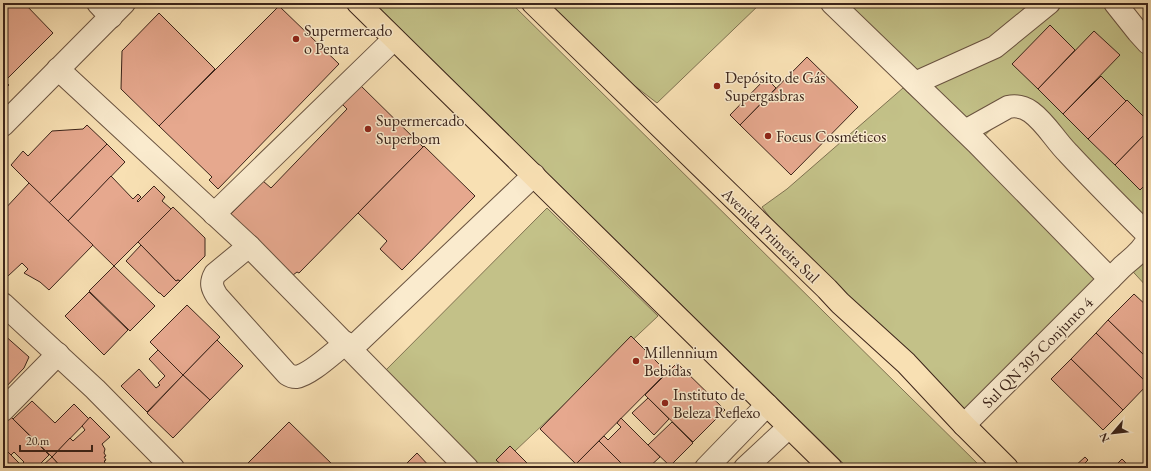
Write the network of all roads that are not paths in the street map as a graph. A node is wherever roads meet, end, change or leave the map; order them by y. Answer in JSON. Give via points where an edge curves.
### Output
{"nodes":[{"id":1,"x":358,"y":3,"type":"edge"},
{"id":2,"x":533,"y":3,"type":"edge"},
{"id":3,"x":832,"y":3,"type":"edge"},
{"id":4,"x":1049,"y":3,"type":"edge"},
{"id":5,"x":1115,"y":3,"type":"edge"},
{"id":6,"x":111,"y":8,"type":"edge"},
{"id":7,"x":394,"y":39,"type":"junction"},
{"id":8,"x":1148,"y":43,"type":"edge"},
{"id":9,"x":58,"y":69,"type":"junction"},
{"id":10,"x":915,"y":84,"type":"junction"},
{"id":11,"x":3,"y":125,"type":"edge"},
{"id":12,"x":965,"y":131,"type":"junction"},
{"id":13,"x":534,"y":175,"type":"junction"},
{"id":14,"x":214,"y":214,"type":"junction"},
{"id":15,"x":249,"y":246,"type":"junction"},
{"id":16,"x":1110,"y":279,"type":"junction"},
{"id":17,"x":3,"y":304,"type":"edge"},
{"id":18,"x":348,"y":346,"type":"junction"},
{"id":19,"x":58,"y":354,"type":"junction"},
{"id":20,"x":767,"y":405,"type":"junction"},
{"id":21,"x":3,"y":410,"type":"edge"},
{"id":22,"x":964,"y":425,"type":"junction"},
{"id":23,"x":789,"y":427,"type":"junction"},
{"id":24,"x":163,"y":465,"type":"edge"},
{"id":25,"x":467,"y":468,"type":"edge"},
{"id":26,"x":706,"y":468,"type":"edge"},
{"id":27,"x":745,"y":468,"type":"edge"},
{"id":28,"x":831,"y":468,"type":"edge"},
{"id":29,"x":1007,"y":468,"type":"edge"}],
"edges":[{"from":1,"to":7,"type":"main road"},
{"from":2,"to":22,"type":"main road","name":"Avenida Primeira Sul","via":[[840,303],[906,363]]},
{"from":3,"to":10,"type":"street"},
{"from":4,"to":10,"type":"street","via":[[995,47]]},
{"from":5,"to":8,"type":"street"},
{"from":6,"to":9,"type":"street"},
{"from":7,"to":13,"type":"main road"},
{"from":7,"to":14,"type":"street"},
{"from":9,"to":11,"type":"street"},
{"from":9,"to":14,"type":"street"},
{"from":10,"to":12,"type":"street"},
{"from":12,"to":16,"type":"street"},
{"from":12,"to":16,"type":"street","name":"Sul QN 305 Conjunto 4","via":[[1008,107],[1015,106],[1032,113],[1041,121],[1066,152],[1148,236],[1142,248]]},
{"from":13,"to":18,"type":"street"},
{"from":13,"to":20,"type":"main road"},
{"from":14,"to":15,"type":"street"},
{"from":15,"to":18,"type":"street"},
{"from":15,"to":18,"type":"street","via":[[215,274],[212,280],[213,290],[287,374],[303,375]]},
{"from":16,"to":22,"type":"street","name":"Sul QN 305 Conjunto 4"},
{"from":17,"to":19,"type":"street"},
{"from":18,"to":25,"type":"street"},
{"from":19,"to":21,"type":"street"},
{"from":19,"to":24,"type":"street","via":[[95,389]]},
{"from":20,"to":23,"type":"main road"},
{"from":20,"to":26,"type":"street"},
{"from":22,"to":29,"type":"main road","name":"Avenida Primeira Sul"},
{"from":23,"to":27,"type":"street"},
{"from":23,"to":28,"type":"main road"}]}
